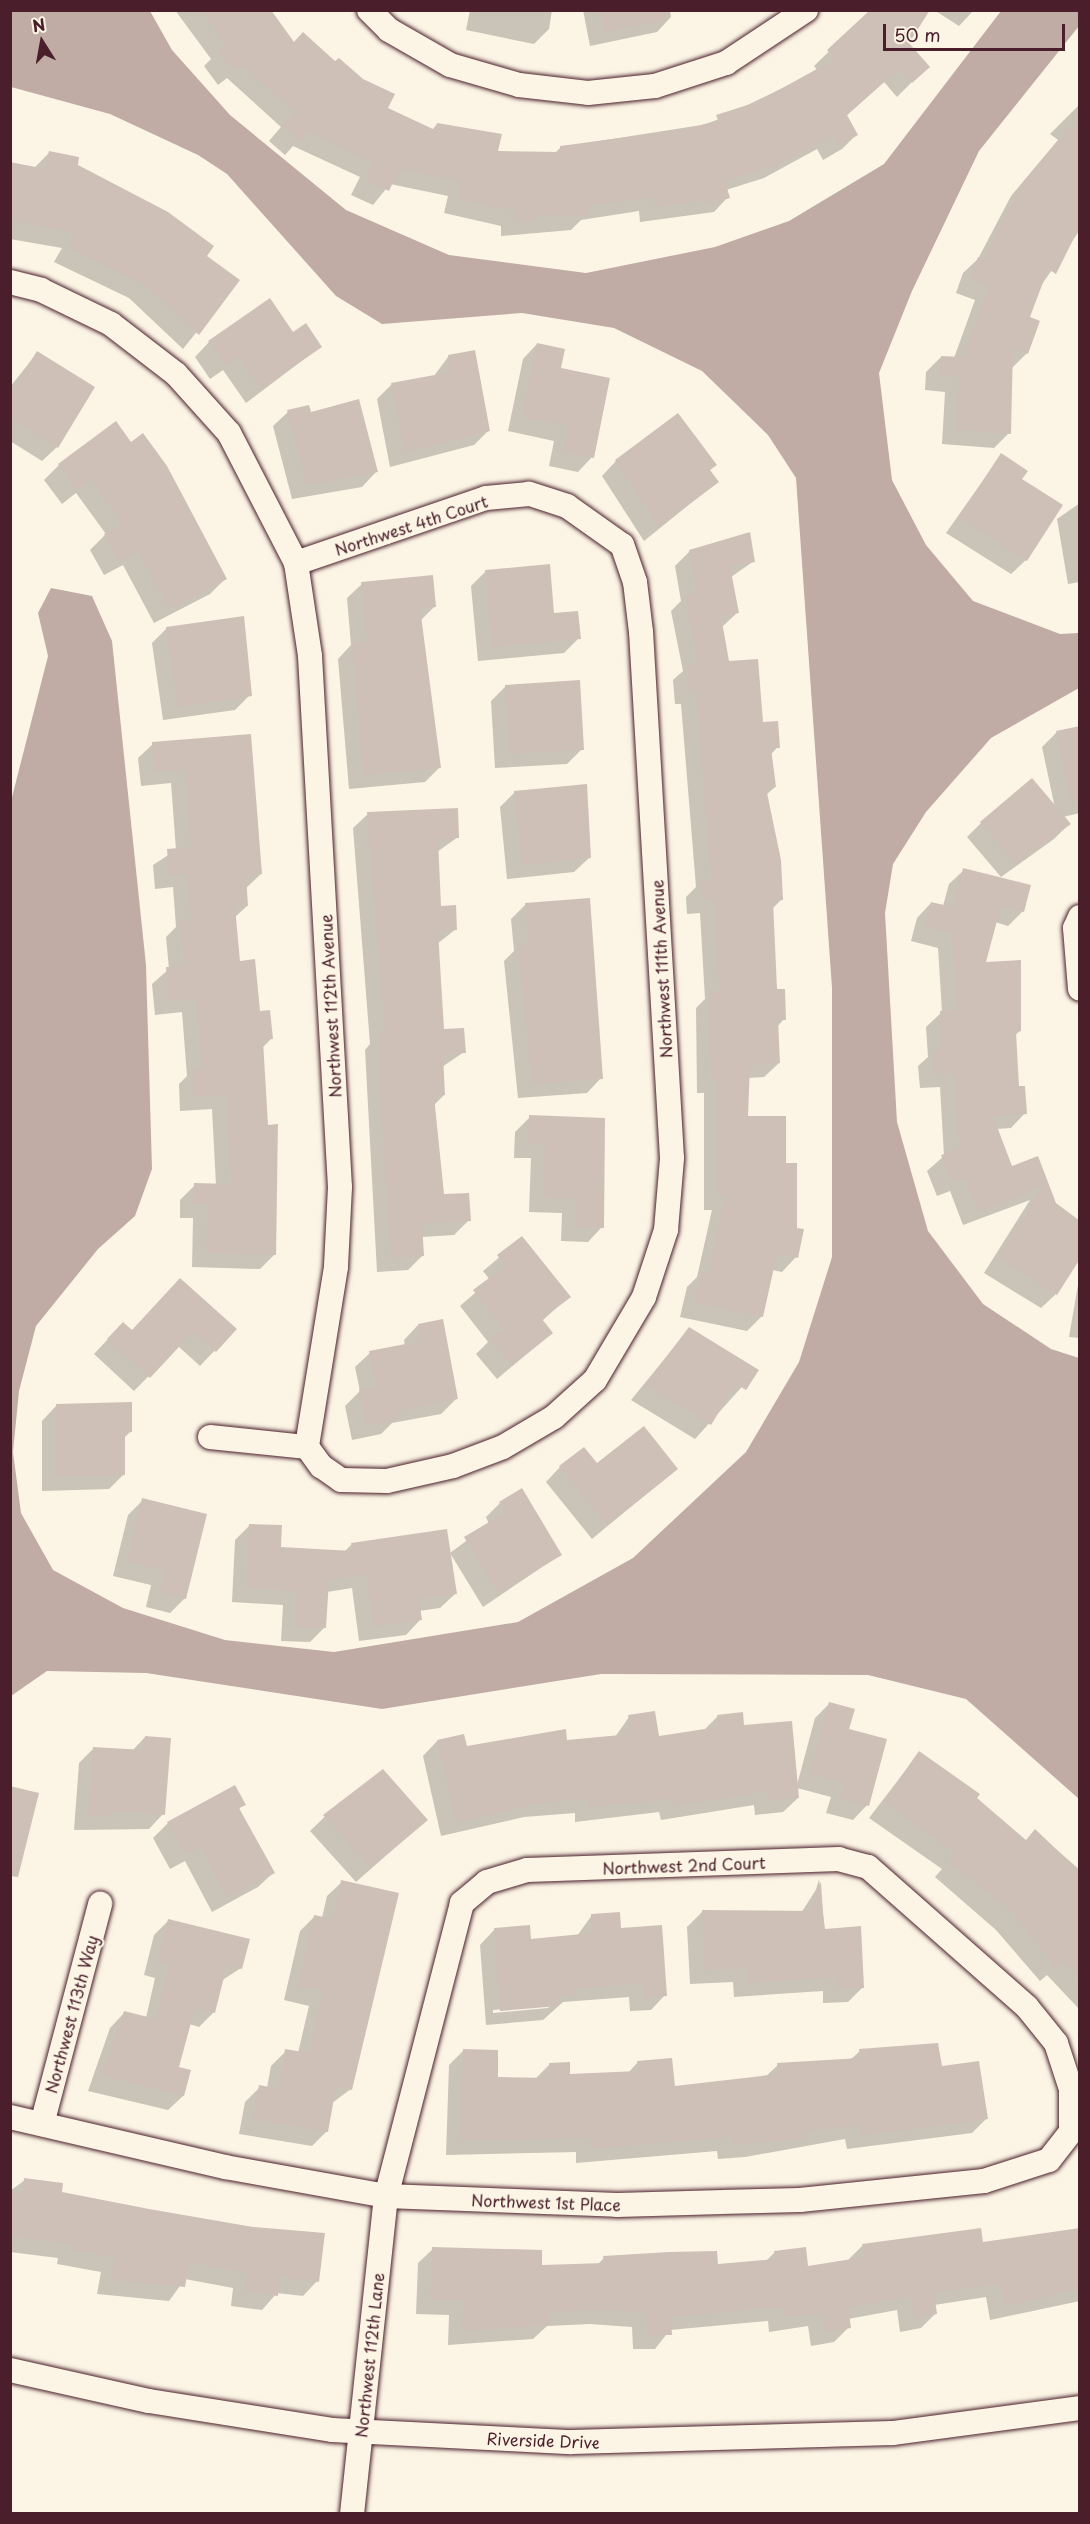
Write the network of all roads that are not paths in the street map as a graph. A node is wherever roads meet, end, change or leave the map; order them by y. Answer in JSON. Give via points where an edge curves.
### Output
{"nodes":[{"id":1,"x":369,"y":10,"type":"edge"},
{"id":2,"x":806,"y":10,"type":"edge"},
{"id":3,"x":10,"y":282,"type":"edge"},
{"id":4,"x":622,"y":545,"type":"joint"},
{"id":5,"x":296,"y":563,"type":"junction"},
{"id":6,"x":1080,"y":917,"type":"edge"},
{"id":7,"x":1080,"y":989,"type":"edge"},
{"id":8,"x":210,"y":1437,"type":"dead end"},
{"id":9,"x":307,"y":1447,"type":"junction"},
{"id":10,"x":100,"y":1904,"type":"dead end"},
{"id":11,"x":10,"y":2117,"type":"edge"},
{"id":12,"x":42,"y":2124,"type":"junction"},
{"id":13,"x":1071,"y":2132,"type":"joint"},
{"id":14,"x":386,"y":2196,"type":"junction"},
{"id":15,"x":10,"y":2370,"type":"edge"},
{"id":16,"x":1080,"y":2408,"type":"edge"},
{"id":17,"x":360,"y":2433,"type":"junction"},
{"id":18,"x":352,"y":2514,"type":"edge"}],
"edges":[{"from":1,"to":2,"type":"street","via":[[389,30],[450,65],[519,85],[588,93],[655,86],[726,63]]},
{"from":3,"to":5,"type":"street","name":"Northwest 112th Avenue","via":[[41,290],[111,324],[176,374],[229,433]]},
{"from":4,"to":5,"type":"street","name":"Northwest 4th Court","via":[[567,506],[529,494],[486,498]]},
{"from":4,"to":9,"type":"street","name":"Northwest 111th Avenue","via":[[635,582],[641,632],[672,1158],[666,1230],[644,1297],[595,1380],[554,1417],[453,1466],[387,1481],[341,1480],[321,1466]]},
{"from":5,"to":9,"type":"street","name":"Northwest 112th Avenue","via":[[310,656],[340,1186],[336,1267]]},
{"from":6,"to":7,"type":"street","via":[[1075,928]]},
{"from":8,"to":9,"type":"street"},
{"from":10,"to":12,"type":"street","name":"Northwest 113th Way"},
{"from":11,"to":12,"type":"street","name":"Northwest 1st Place"},
{"from":12,"to":14,"type":"street","name":"Northwest 1st Place","via":[[225,2167]]},
{"from":13,"to":14,"type":"street","name":"Northwest 1st Place","via":[[1049,2160],[984,2181],[800,2200],[617,2205]]},
{"from":13,"to":14,"type":"street","name":"Northwest 2nd Court","via":[[1071,2089],[1056,2043],[1027,2007],[868,1867],[838,1859],[526,1870],[487,1882],[462,1903]]},
{"from":14,"to":17,"type":"street","name":"Northwest 112th Lane"},
{"from":15,"to":17,"type":"street","name":"Riverside Drive","via":[[206,2412]]},
{"from":16,"to":17,"type":"street","name":"Riverside Drive","via":[[893,2433],[685,2443]]},
{"from":17,"to":18,"type":"street","name":"Northwest 112th Lane"}]}
